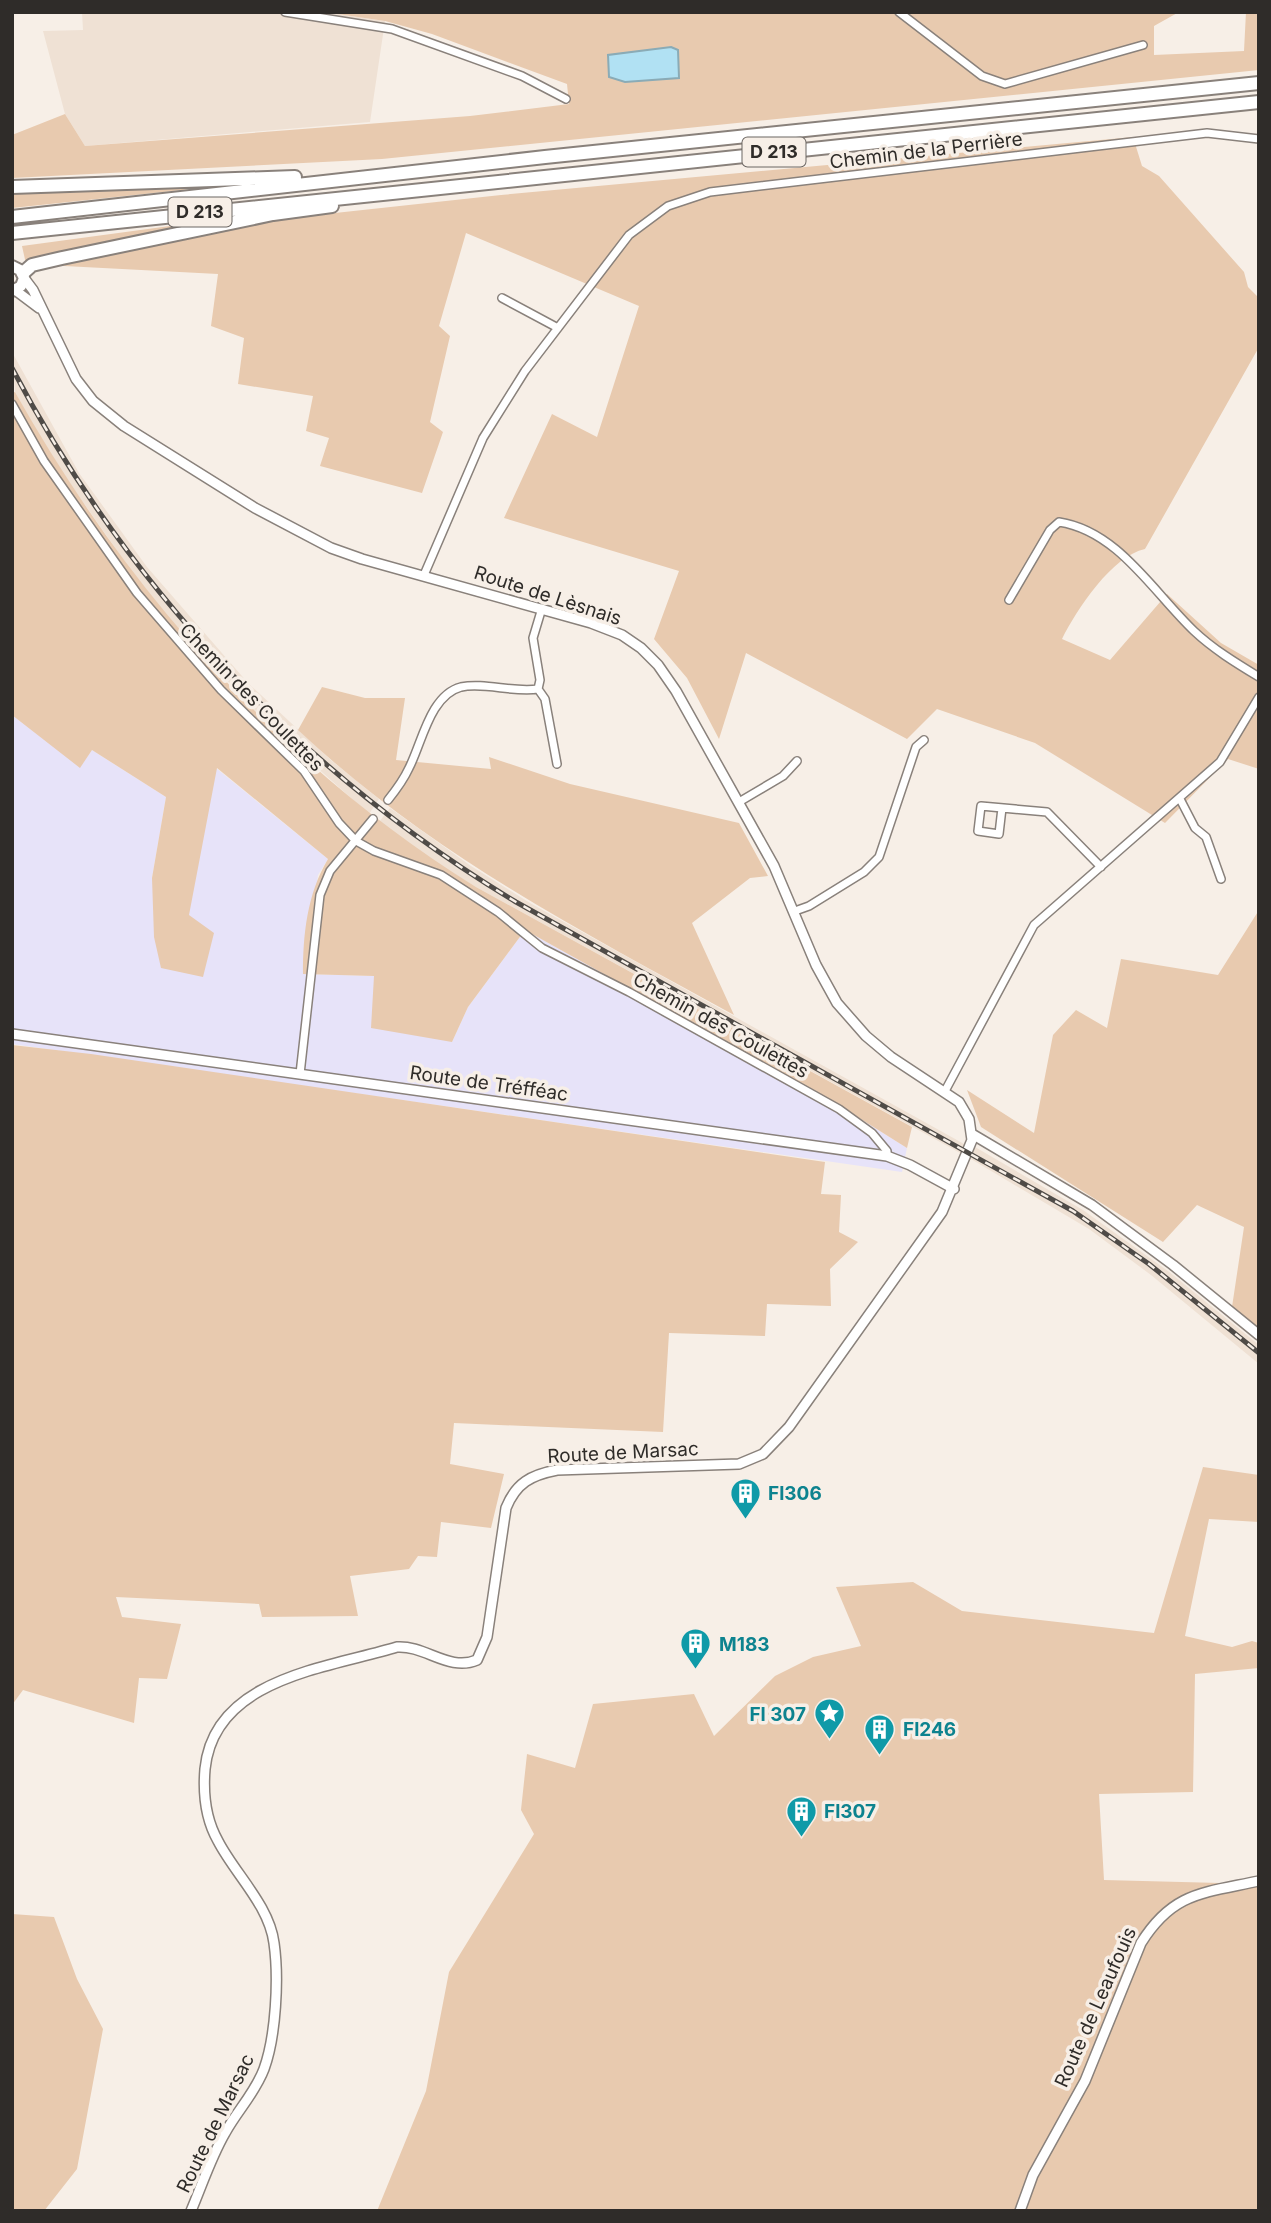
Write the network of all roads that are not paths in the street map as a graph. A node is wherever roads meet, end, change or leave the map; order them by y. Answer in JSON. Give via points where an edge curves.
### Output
{"nodes":[{"id":1,"x":285,"y":12,"type":"edge"},
{"id":2,"x":900,"y":12,"type":"edge"},
{"id":3,"x":1143,"y":45,"type":"dead end"},
{"id":4,"x":1259,"y":83,"type":"edge"},
{"id":5,"x":566,"y":99,"type":"dead end"},
{"id":6,"x":1259,"y":102,"type":"edge"},
{"id":7,"x":1259,"y":139,"type":"edge"},
{"id":8,"x":321,"y":181,"type":"junction"},
{"id":9,"x":12,"y":187,"type":"edge"},
{"id":10,"x":388,"y":192,"type":"junction"},
{"id":11,"x":12,"y":217,"type":"edge"},
{"id":12,"x":12,"y":233,"type":"edge"},
{"id":13,"x":20,"y":272,"type":"edge"},
{"id":14,"x":14,"y":290,"type":"edge"},
{"id":15,"x":502,"y":298,"type":"dead end"},
{"id":16,"x":46,"y":318,"type":"junction"},
{"id":17,"x":558,"y":328,"type":"junction"},
{"id":18,"x":12,"y":404,"type":"edge"},
{"id":19,"x":424,"y":575,"type":"junction"},
{"id":20,"x":1009,"y":600,"type":"dead end"},
{"id":21,"x":542,"y":608,"type":"junction"},
{"id":22,"x":1259,"y":677,"type":"edge"},
{"id":23,"x":538,"y":689,"type":"junction"},
{"id":24,"x":1259,"y":697,"type":"edge"},
{"id":25,"x":924,"y":740,"type":"dead end"},
{"id":26,"x":797,"y":761,"type":"dead end"},
{"id":27,"x":557,"y":764,"type":"dead end"},
{"id":28,"x":1180,"y":799,"type":"junction"},
{"id":29,"x":388,"y":800,"type":"dead end"},
{"id":30,"x":739,"y":802,"type":"junction"},
{"id":31,"x":1002,"y":808,"type":"junction"},
{"id":32,"x":373,"y":820,"type":"dead end"},
{"id":33,"x":356,"y":841,"type":"junction"},
{"id":34,"x":1101,"y":867,"type":"junction"},
{"id":35,"x":1221,"y":880,"type":"dead end"},
{"id":36,"x":795,"y":911,"type":"junction"},
{"id":37,"x":12,"y":1034,"type":"edge"},
{"id":38,"x":300,"y":1074,"type":"junction"},
{"id":39,"x":945,"y":1091,"type":"junction"},
{"id":40,"x":972,"y":1135,"type":"junction"},
{"id":41,"x":887,"y":1156,"type":"junction"},
{"id":42,"x":954,"y":1189,"type":"junction"},
{"id":43,"x":1259,"y":1335,"type":"edge"},
{"id":44,"x":1259,"y":1881,"type":"edge"},
{"id":45,"x":191,"y":2211,"type":"edge"},
{"id":46,"x":1020,"y":2211,"type":"edge"}],
"edges":[{"from":1,"to":5,"type":"street","via":[[392,29],[522,76]]},
{"from":2,"to":3,"type":"street","via":[[982,76],[1005,84]]},
{"from":4,"to":8,"type":"highway","number":"D 213"},
{"from":6,"to":10,"type":"highway","number":"D 213"},
{"from":7,"to":17,"type":"street","name":"Chemin de la Perrière","via":[[1207,133],[710,192],[668,206],[629,236]]},
{"from":8,"to":9,"type":"highway","via":[[289,177]]},
{"from":8,"to":11,"type":"highway","number":"D 213"},
{"from":10,"to":12,"type":"highway","number":"D 213"},
{"from":10,"to":13,"type":"highway","via":[[368,201],[272,214],[62,258]]},
{"from":13,"to":14,"type":"main road","via":[[21,286]]},
{"from":13,"to":16,"type":"street","name":"Route de Lèsnais"},
{"from":14,"to":16,"type":"street","name":"Route de Lèsnais","via":[[35,303]]},
{"from":15,"to":17,"type":"street"},
{"from":16,"to":19,"type":"street","name":"Route de Lèsnais","via":[[76,379],[93,401],[124,426],[255,508],[331,548]]},
{"from":17,"to":19,"type":"street","name":"Chemin de la Perrière","via":[[483,438]]},
{"from":18,"to":33,"type":"street","name":"Chemin des Coulettes","via":[[44,461],[137,593],[221,690],[304,771]]},
{"from":19,"to":21,"type":"street","name":"Route de Lèsnais"},
{"from":20,"to":22,"type":"street","via":[[1050,530],[1059,522],[1073,524],[1112,544],[1196,633]]},
{"from":21,"to":23,"type":"street","via":[[533,638]]},
{"from":21,"to":30,"type":"street","name":"Route de Lèsnais","via":[[622,635],[658,665]]},
{"from":23,"to":27,"type":"street","via":[[548,710]]},
{"from":23,"to":29,"type":"street","via":[[464,686],[450,691]]},
{"from":24,"to":28,"type":"street","via":[[1220,762]]},
{"from":25,"to":36,"type":"street","via":[[916,747],[879,857],[864,872]]},
{"from":26,"to":30,"type":"street","via":[[783,776]]},
{"from":28,"to":34,"type":"street"},
{"from":28,"to":35,"type":"street","via":[[1195,828],[1206,838]]},
{"from":30,"to":36,"type":"street","name":"Route de Lèsnais"},
{"from":31,"to":31,"type":"street","via":[[981,806],[978,831],[999,834]]},
{"from":31,"to":34,"type":"street","via":[[1047,812]]},
{"from":32,"to":33,"type":"street"},
{"from":33,"to":38,"type":"street","via":[[330,871],[320,895]]},
{"from":33,"to":41,"type":"street","name":"Chemin des Coulettes","via":[[441,875],[542,948],[839,1110],[872,1133]]},
{"from":34,"to":39,"type":"street","via":[[1034,925]]},
{"from":36,"to":39,"type":"street","name":"Route de Lèsnais","via":[[837,1003],[891,1057]]},
{"from":37,"to":38,"type":"street","name":"Route de Tréfféac"},
{"from":38,"to":41,"type":"street","name":"Route de Tréfféac"},
{"from":39,"to":40,"type":"street","name":"Route de Lèsnais","via":[[967,1113]]},
{"from":40,"to":42,"type":"street"},
{"from":40,"to":43,"type":"street","via":[[1092,1205]]},
{"from":41,"to":42,"type":"street","name":"Route de Tréfféac"},
{"from":42,"to":45,"type":"street","name":"Route de Marsac","via":[[797,1416],[763,1454],[739,1464],[557,1470],[530,1477],[512,1494],[506,1508],[487,1637],[477,1660],[454,1663],[397,1647],[275,1683],[229,1713],[208,1750],[205,1793],[216,1838],[271,1927],[273,2015],[263,2071],[224,2134]]},
{"from":44,"to":46,"type":"street","name":"Route de Leaufouis","via":[[1200,1894],[1167,1908],[1153,1922],[1140,1943],[1084,2081],[1033,2175]]}]}
